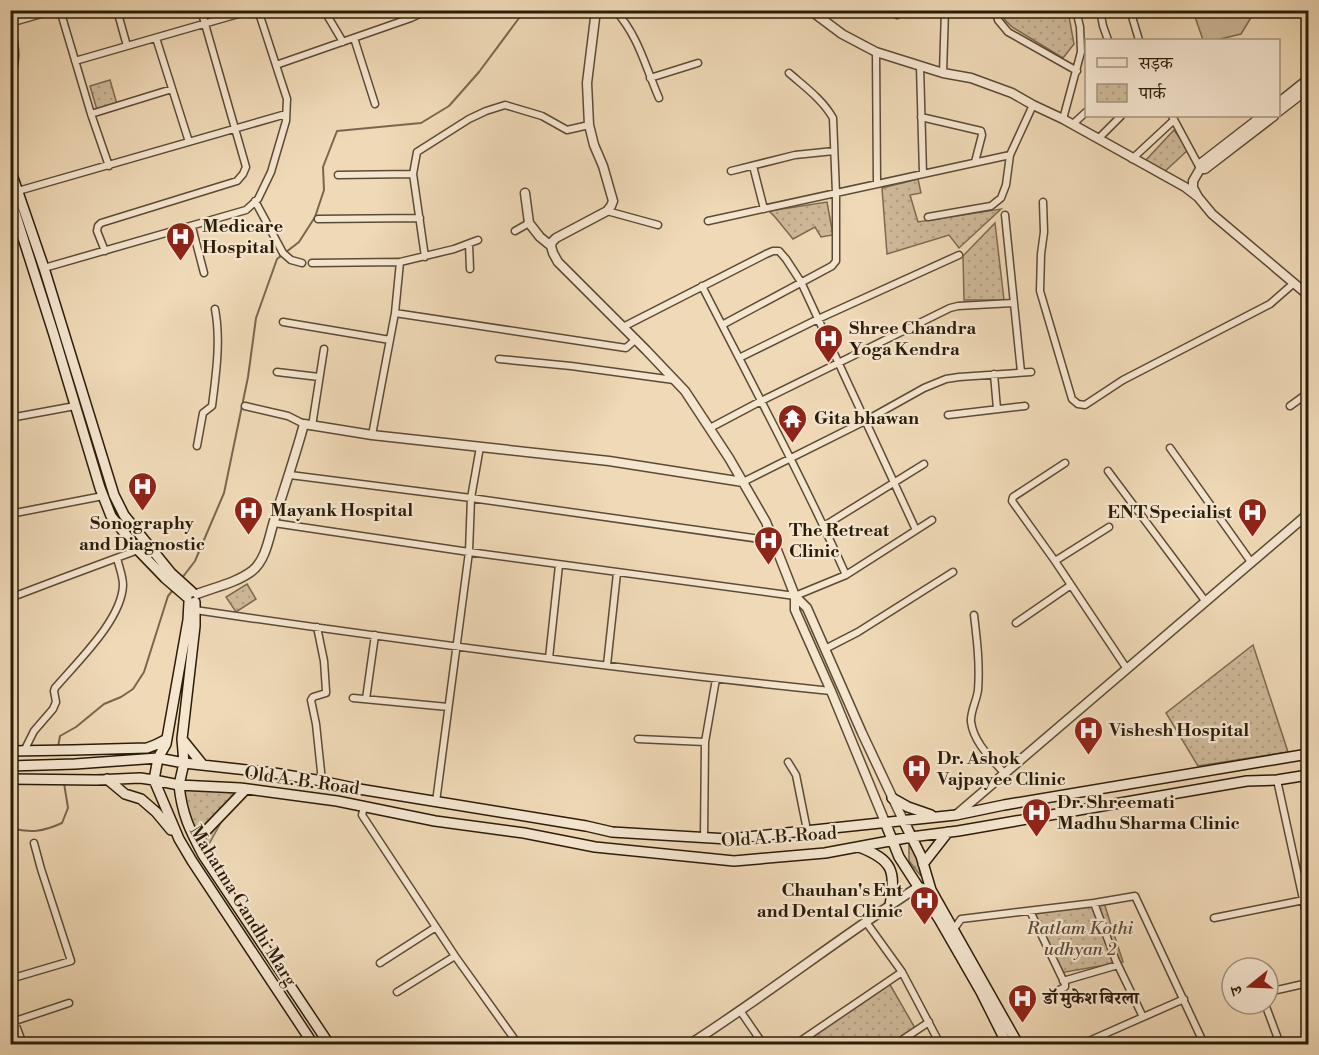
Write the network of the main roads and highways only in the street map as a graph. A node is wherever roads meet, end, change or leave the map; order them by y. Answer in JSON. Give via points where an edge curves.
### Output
{"nodes":[{"id":1,"x":10,"y":30,"type":"edge"},
{"id":2,"x":10,"y":76,"type":"edge"},
{"id":3,"x":10,"y":89,"type":"edge"},
{"id":4,"x":10,"y":102,"type":"edge"},
{"id":5,"x":10,"y":169,"type":"edge"},
{"id":6,"x":14,"y":194,"type":"edge"},
{"id":7,"x":168,"y":576,"type":"junction"},
{"id":8,"x":190,"y":597,"type":"junction"},
{"id":9,"x":167,"y":739,"type":"junction"},
{"id":10,"x":182,"y":739,"type":"junction"},
{"id":11,"x":73,"y":750,"type":"junction"},
{"id":12,"x":10,"y":751,"type":"edge"},
{"id":13,"x":1308,"y":754,"type":"edge"},
{"id":14,"x":158,"y":758,"type":"junction"},
{"id":15,"x":184,"y":763,"type":"junction"},
{"id":16,"x":71,"y":765,"type":"junction"},
{"id":17,"x":203,"y":765,"type":"junction"},
{"id":18,"x":10,"y":766,"type":"edge"},
{"id":19,"x":1308,"y":775,"type":"edge"},
{"id":20,"x":10,"y":779,"type":"edge"},
{"id":21,"x":107,"y":779,"type":"junction"},
{"id":22,"x":154,"y":780,"type":"junction"},
{"id":23,"x":179,"y":785,"type":"junction"},
{"id":24,"x":246,"y":789,"type":"junction"},
{"id":25,"x":892,"y":798,"type":"road end"},
{"id":26,"x":936,"y":817,"type":"junction"},
{"id":27,"x":903,"y":820,"type":"junction"},
{"id":28,"x":885,"y":822,"type":"junction"},
{"id":29,"x":948,"y":832,"type":"junction"},
{"id":30,"x":911,"y":837,"type":"junction"},
{"id":31,"x":179,"y":839,"type":"junction"},
{"id":32,"x":196,"y":841,"type":"junction"},
{"id":33,"x":892,"y":841,"type":"junction"},
{"id":34,"x":858,"y":847,"type":"junction"},
{"id":35,"x":923,"y":864,"type":"junction"},
{"id":36,"x":890,"y":905,"type":"road end"},
{"id":37,"x":313,"y":1044,"type":"edge"},
{"id":38,"x":330,"y":1044,"type":"edge"},
{"id":39,"x":1007,"y":1044,"type":"edge"},
{"id":40,"x":1018,"y":1044,"type":"edge"}],
"edges":[{"from":1,"to":2,"type":"main road"},
{"from":3,"to":4,"type":"main road"},
{"from":5,"to":6,"type":"main road"},
{"from":6,"to":7,"type":"main road","via":[[44,268],[114,495]]},
{"from":6,"to":7,"type":"main road","via":[[111,516],[138,550]]},
{"from":7,"to":8,"type":"main road"},
{"from":8,"to":9,"type":"main road"},
{"from":8,"to":10,"type":"main road","via":[[195,626]]},
{"from":9,"to":11,"type":"main road","via":[[147,748]]},
{"from":9,"to":14,"type":"main road"},
{"from":10,"to":15,"type":"main road"},
{"from":10,"to":17,"type":"main road"},
{"from":11,"to":12,"type":"main road"},
{"from":11,"to":16,"type":"main road"},
{"from":13,"to":26,"type":"main road","name":"Old A. B. Road"},
{"from":14,"to":15,"type":"main road","name":"Old A. B. Road"},
{"from":14,"to":16,"type":"main road"},
{"from":14,"to":22,"type":"main road"},
{"from":15,"to":17,"type":"main road","name":"Old A. B. Road"},
{"from":15,"to":23,"type":"main road"},
{"from":16,"to":18,"type":"main road"},
{"from":17,"to":28,"type":"main road","name":"Old A. B. Road","via":[[274,773],[612,832],[728,839]]},
{"from":19,"to":29,"type":"main road","name":"Old A. B. Road"},
{"from":20,"to":21,"type":"main road"},
{"from":21,"to":22,"type":"main road"},
{"from":21,"to":31,"type":"main road","via":[[125,795],[141,799]]},
{"from":22,"to":23,"type":"main road","name":"Old A. B. Road"},
{"from":22,"to":31,"type":"main road","name":"Mahatma Gandhi Marg"},
{"from":23,"to":24,"type":"main road","name":"Old A. B. Road"},
{"from":23,"to":32,"type":"main road","name":"Mahatma Gandhi Marg","via":[[186,822]]},
{"from":24,"to":32,"type":"main road"},
{"from":24,"to":34,"type":"main road","name":"Old A. B. Road","via":[[337,801],[595,847],[734,861]]},
{"from":25,"to":26,"type":"main road"},
{"from":26,"to":27,"type":"main road","name":"Old A. B. Road"},
{"from":27,"to":28,"type":"main road","name":"Old A. B. Road"},
{"from":27,"to":30,"type":"main road"},
{"from":28,"to":33,"type":"main road"},
{"from":29,"to":30,"type":"main road","name":"Old A. B. Road"},
{"from":29,"to":35,"type":"main road"},
{"from":30,"to":33,"type":"main road","name":"Old A. B. Road"},
{"from":30,"to":35,"type":"main road"},
{"from":31,"to":37,"type":"main road","name":"Mahatma Gandhi Marg"},
{"from":32,"to":38,"type":"main road","name":"Mahatma Gandhi Marg"},
{"from":33,"to":34,"type":"main road","name":"Old A. B. Road"},
{"from":33,"to":39,"type":"main road","via":[[981,992]]},
{"from":34,"to":36,"type":"main road","via":[[876,854],[890,870]]},
{"from":35,"to":40,"type":"main road","via":[[931,890]]}]}
